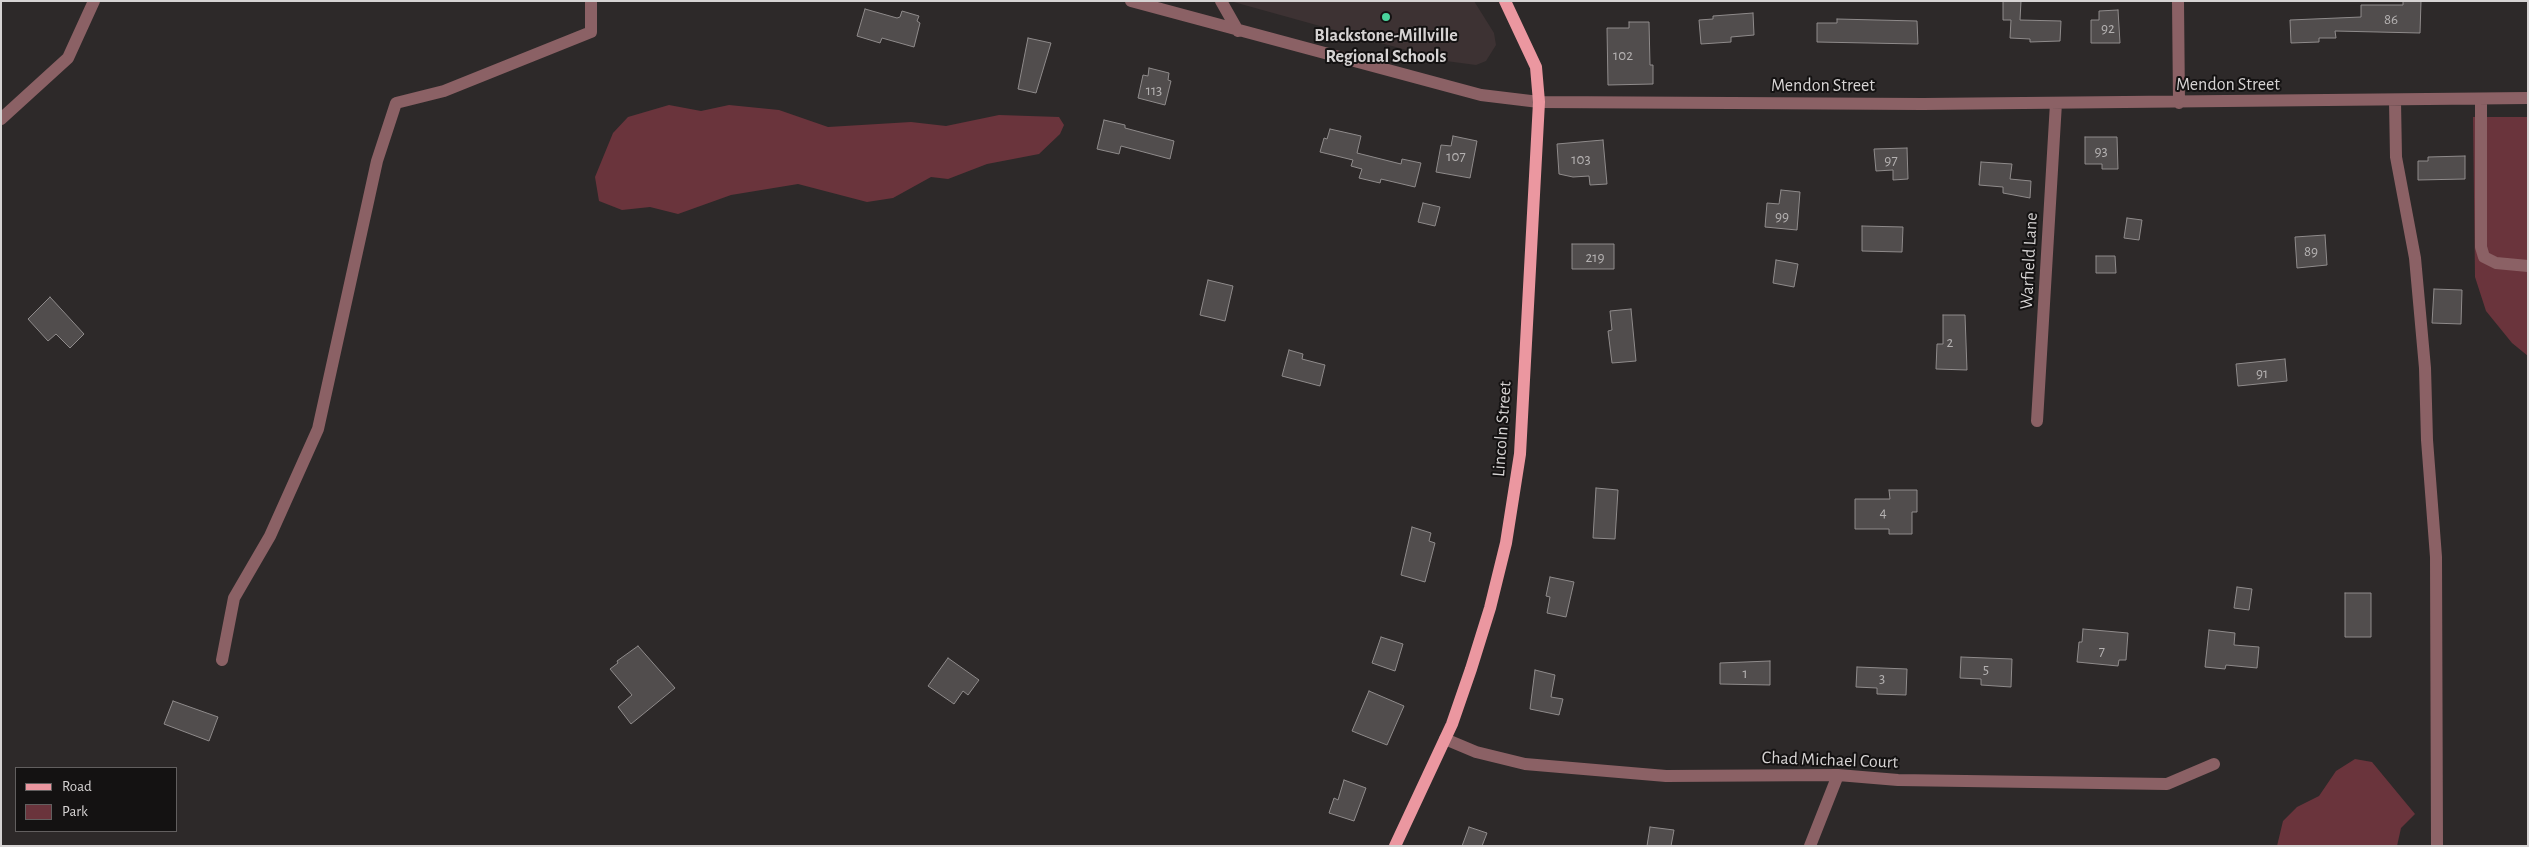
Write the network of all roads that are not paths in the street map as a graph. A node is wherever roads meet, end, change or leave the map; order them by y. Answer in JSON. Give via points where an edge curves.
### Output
{"nodes":[{"id":1,"x":94,"y":1,"type":"edge"},
{"id":2,"x":591,"y":1,"type":"edge"},
{"id":3,"x":1131,"y":1,"type":"edge"},
{"id":4,"x":1220,"y":1,"type":"edge"},
{"id":5,"x":1505,"y":1,"type":"edge"},
{"id":6,"x":2178,"y":1,"type":"edge"},
{"id":7,"x":1238,"y":31,"type":"junction"},
{"id":8,"x":2528,"y":98,"type":"edge"},
{"id":9,"x":2481,"y":99,"type":"junction"},
{"id":10,"x":2395,"y":101,"type":"junction"},
{"id":11,"x":1539,"y":102,"type":"junction"},
{"id":12,"x":2179,"y":103,"type":"junction"},
{"id":13,"x":2056,"y":104,"type":"junction"},
{"id":14,"x":1,"y":119,"type":"edge"},
{"id":15,"x":2528,"y":266,"type":"edge"},
{"id":16,"x":2037,"y":421,"type":"dead end"},
{"id":17,"x":222,"y":660,"type":"dead end"},
{"id":18,"x":1445,"y":739,"type":"junction"},
{"id":19,"x":2214,"y":764,"type":"dead end"},
{"id":20,"x":1838,"y":775,"type":"junction"},
{"id":21,"x":1394,"y":846,"type":"edge"},
{"id":22,"x":1810,"y":846,"type":"edge"},
{"id":23,"x":2437,"y":846,"type":"edge"}],
"edges":[{"from":1,"to":14,"type":"street","via":[[68,58]]},
{"from":2,"to":17,"type":"street","via":[[591,32],[444,90],[396,103],[377,161],[318,429],[270,536],[234,598]]},
{"from":3,"to":7,"type":"street","name":"Mendon Street"},
{"from":4,"to":7,"type":"street"},
{"from":5,"to":11,"type":"main road","name":"Lincoln Street","via":[[1536,66]]},
{"from":6,"to":12,"type":"street"},
{"from":7,"to":11,"type":"street","name":"Mendon Street","via":[[1481,95]]},
{"from":8,"to":9,"type":"street","name":"Mendon Street"},
{"from":9,"to":10,"type":"street","name":"Mendon Street"},
{"from":9,"to":15,"type":"street","via":[[2481,247],[2484,257],[2496,263]]},
{"from":10,"to":12,"type":"street","name":"Mendon Street"},
{"from":10,"to":23,"type":"street","via":[[2396,157],[2415,258],[2425,368],[2436,557]]},
{"from":11,"to":13,"type":"street","name":"Mendon Street"},
{"from":11,"to":18,"type":"main road","name":"Lincoln Street","via":[[1516,484],[1490,608],[1459,706]]},
{"from":12,"to":13,"type":"street","name":"Mendon Street"},
{"from":13,"to":16,"type":"street","name":"Warfield Lane"},
{"from":18,"to":20,"type":"street","name":"Chad Michael Court","via":[[1476,752],[1525,764],[1666,776]]},
{"from":18,"to":21,"type":"main road","name":"Lincoln Street"},
{"from":19,"to":20,"type":"street","name":"Chad Michael Court","via":[[2167,784],[1898,780]]},
{"from":20,"to":22,"type":"street"}]}
